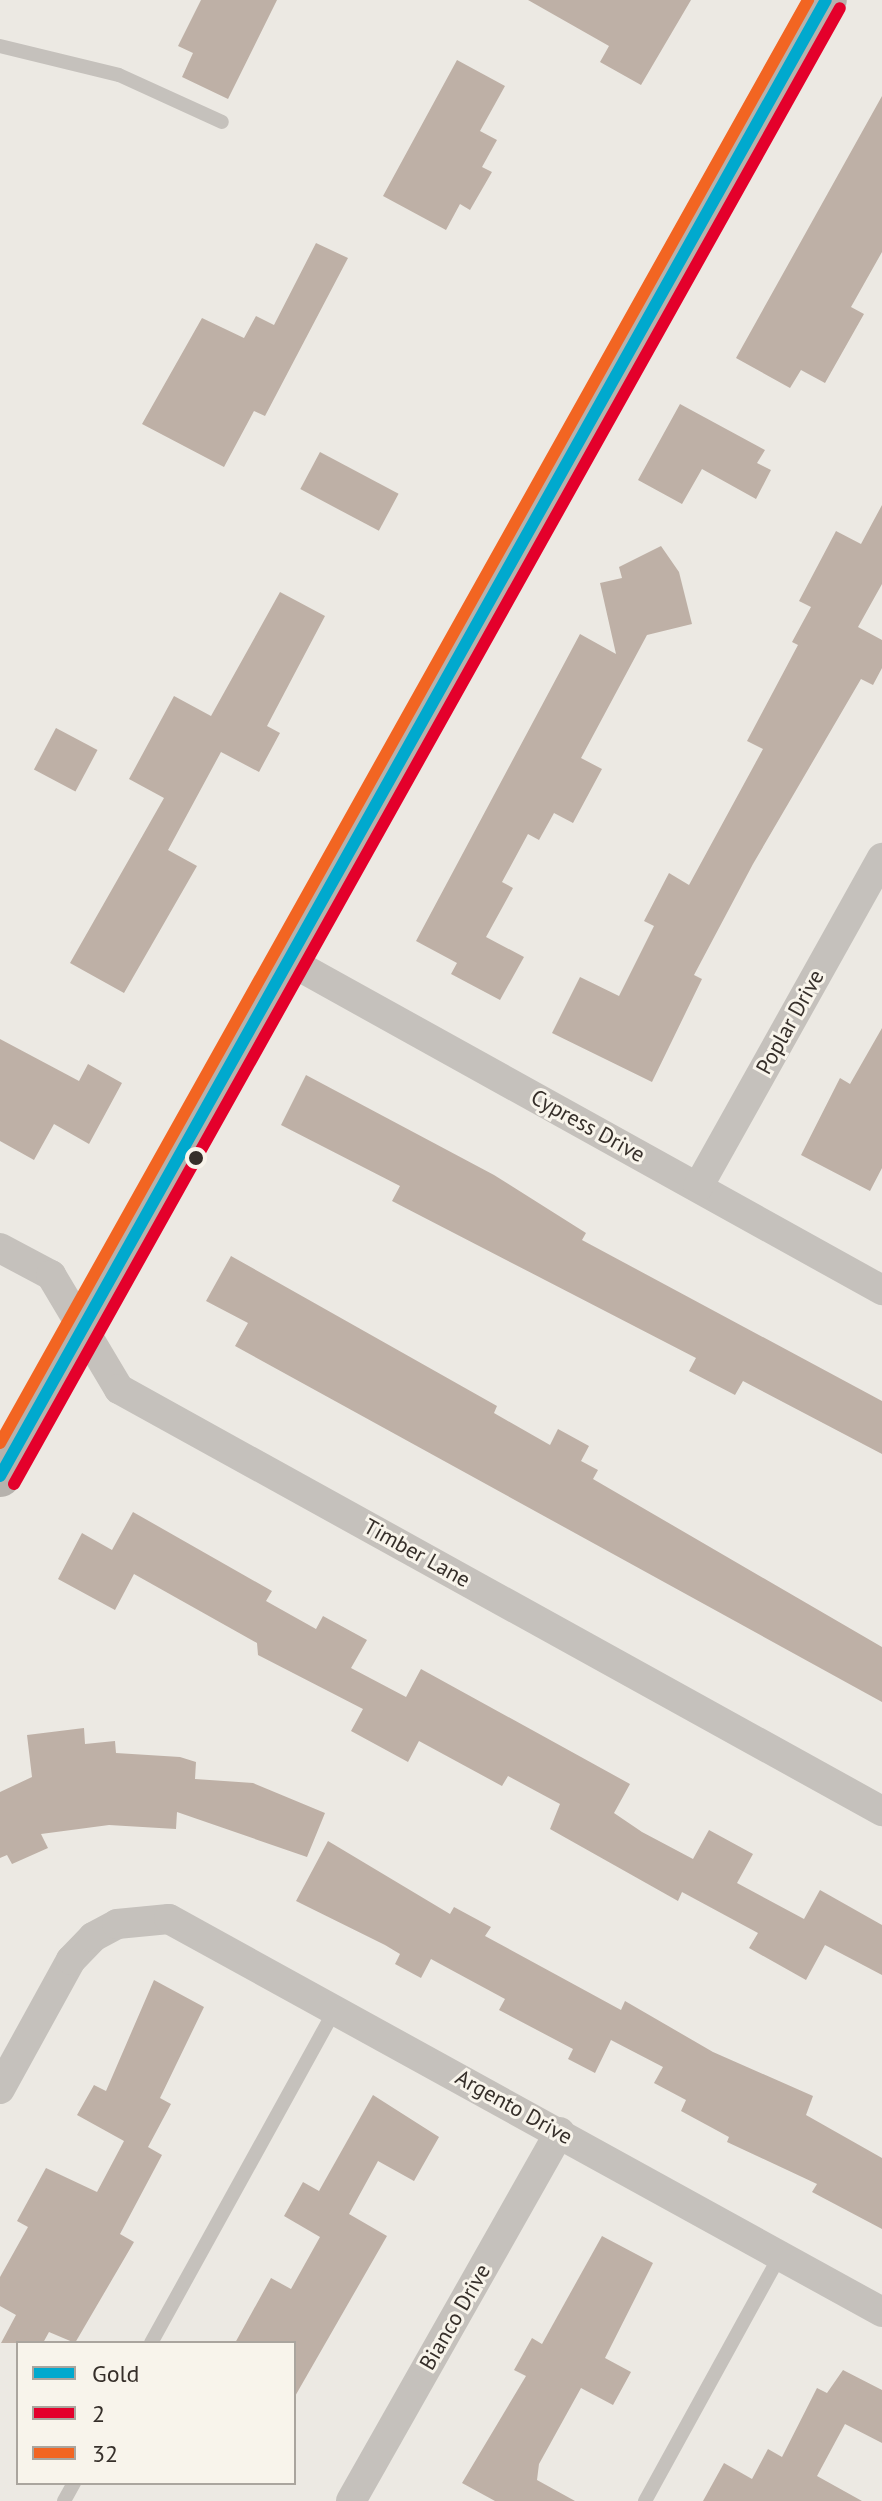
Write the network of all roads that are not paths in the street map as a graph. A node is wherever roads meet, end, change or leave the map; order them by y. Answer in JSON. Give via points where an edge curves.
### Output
{"nodes":[{"id":1,"x":826,"y":0,"type":"edge"},
{"id":2,"x":0,"y":46,"type":"edge"},
{"id":3,"x":222,"y":122,"type":"dead end"},
{"id":4,"x":882,"y":858,"type":"edge"},
{"id":5,"x":293,"y":963,"type":"junction"},
{"id":6,"x":698,"y":1187,"type":"junction"},
{"id":7,"x":0,"y":1248,"type":"edge"},
{"id":8,"x":882,"y":1290,"type":"edge"},
{"id":9,"x":82,"y":1331,"type":"junction"},
{"id":10,"x":0,"y":1476,"type":"edge"},
{"id":11,"x":882,"y":1811,"type":"edge"},
{"id":12,"x":335,"y":2009,"type":"junction"},
{"id":13,"x":0,"y":2089,"type":"edge"},
{"id":14,"x":560,"y":2132,"type":"junction"},
{"id":15,"x":780,"y":2254,"type":"junction"},
{"id":16,"x":882,"y":2312,"type":"edge"},
{"id":17,"x":152,"y":2341,"type":"edge"},
{"id":18,"x":351,"y":2501,"type":"edge"},
{"id":19,"x":645,"y":2501,"type":"edge"}],
"edges":[{"from":1,"to":5,"type":"main road"},
{"from":2,"to":3,"type":"lane","via":[[119,75]]},
{"from":4,"to":6,"type":"street","name":"Poplar Drive"},
{"from":5,"to":6,"type":"street","name":"Cypress Drive"},
{"from":5,"to":9,"type":"main road"},
{"from":6,"to":8,"type":"street","name":"Cypress Drive"},
{"from":7,"to":9,"type":"street","name":"Timber Lane","via":[[51,1275]]},
{"from":9,"to":10,"type":"main road"},
{"from":9,"to":11,"type":"street","name":"Timber Lane","via":[[119,1389]]},
{"from":12,"to":13,"type":"street","name":"Argento Drive","via":[[184,1923],[142,1918],[93,1937],[71,1960]]},
{"from":12,"to":14,"type":"street","name":"Argento Drive"},
{"from":12,"to":17,"type":"lane"},
{"from":14,"to":15,"type":"street","name":"Argento Drive"},
{"from":14,"to":18,"type":"street","name":"Bianco Drive"},
{"from":15,"to":16,"type":"street","name":"Argento Drive"},
{"from":15,"to":19,"type":"lane"}]}
